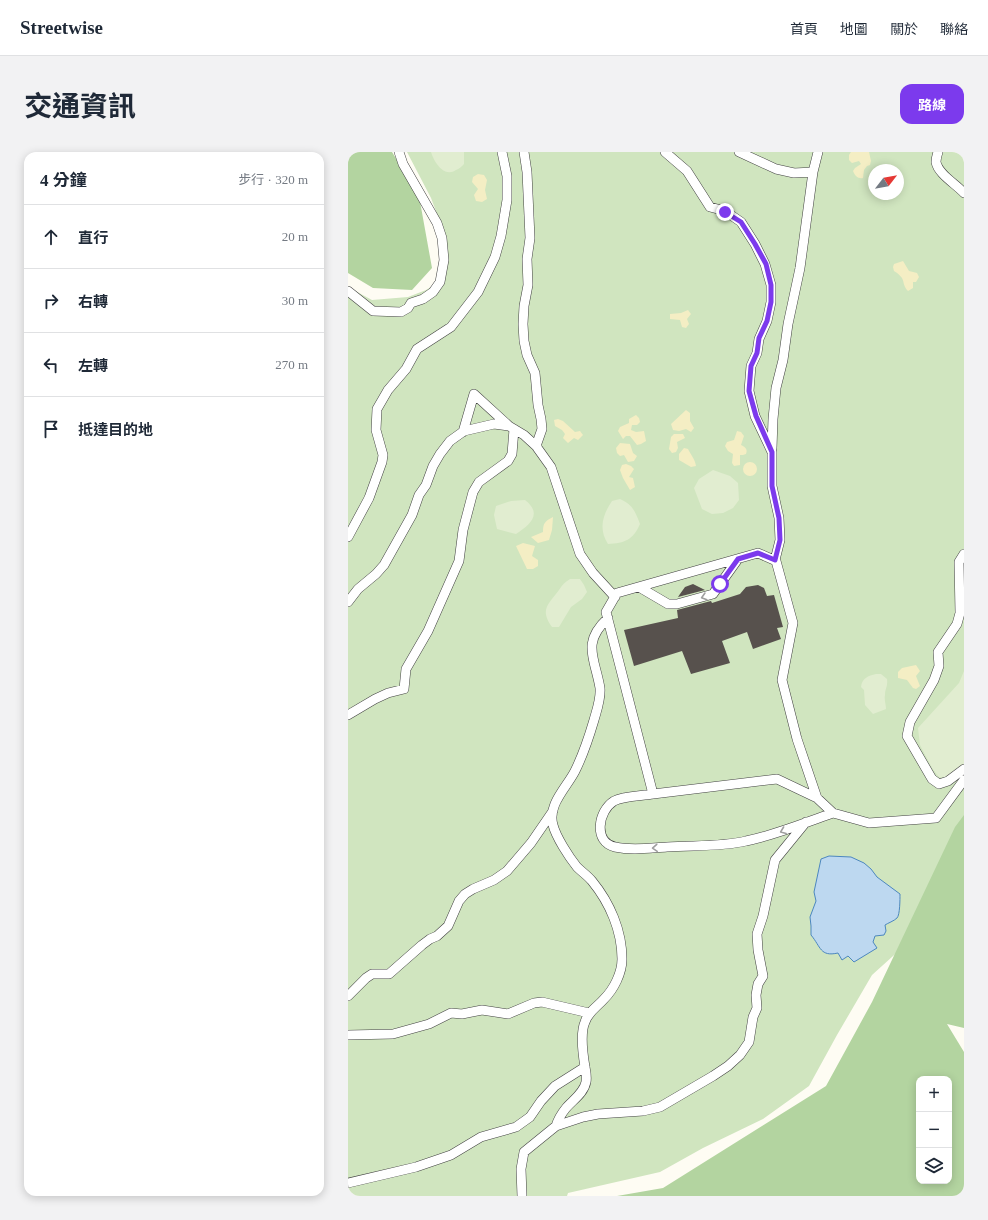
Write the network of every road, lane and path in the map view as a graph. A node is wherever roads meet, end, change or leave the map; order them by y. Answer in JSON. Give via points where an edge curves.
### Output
{"nodes":[{"id":1,"x":399,"y":152,"type":"edge"},
{"id":2,"x":502,"y":152,"type":"edge"},
{"id":3,"x":524,"y":152,"type":"edge"},
{"id":4,"x":665,"y":152,"type":"edge"},
{"id":5,"x":739,"y":152,"type":"edge"},
{"id":6,"x":818,"y":152,"type":"edge"},
{"id":7,"x":938,"y":152,"type":"edge"},
{"id":8,"x":813,"y":172,"type":"junction"},
{"id":9,"x":964,"y":193,"type":"edge"},
{"id":10,"x":348,"y":291,"type":"edge"},
{"id":11,"x":512,"y":428,"type":"junction"},
{"id":12,"x":463,"y":432,"type":"junction"},
{"id":13,"x":536,"y":446,"type":"junction"},
{"id":14,"x":772,"y":452,"type":"junction"},
{"id":15,"x":348,"y":537,"type":"edge"},
{"id":16,"x":964,"y":554,"type":"edge"},
{"id":17,"x":738,"y":559,"type":"junction"},
{"id":18,"x":775,"y":560,"type":"junction"},
{"id":19,"x":639,"y":587,"type":"junction"},
{"id":20,"x":615,"y":597,"type":"junction"},
{"id":21,"x":348,"y":602,"type":"edge"},
{"id":22,"x":608,"y":618,"type":"junction"},
{"id":23,"x":348,"y":715,"type":"edge"},
{"id":24,"x":964,"y":769,"type":"edge"},
{"id":25,"x":964,"y":780,"type":"edge"},
{"id":26,"x":652,"y":794,"type":"junction"},
{"id":27,"x":816,"y":798,"type":"junction"},
{"id":28,"x":552,"y":811,"type":"junction"},
{"id":29,"x":833,"y":813,"type":"junction"},
{"id":30,"x":806,"y":822,"type":"junction"},
{"id":31,"x":348,"y":996,"type":"edge"},
{"id":32,"x":590,"y":1014,"type":"junction"},
{"id":33,"x":348,"y":1035,"type":"edge"},
{"id":34,"x":585,"y":1067,"type":"junction"},
{"id":35,"x":556,"y":1126,"type":"junction"},
{"id":36,"x":348,"y":1183,"type":"edge"},
{"id":37,"x":522,"y":1196,"type":"edge"}],
"edges":[{"from":1,"to":10,"type":"street","via":[[403,164],[437,223],[442,238],[444,260],[440,282],[433,292],[411,303],[401,312],[373,311]]},
{"from":2,"to":15,"type":"street","via":[[507,176],[507,200],[495,257],[478,292],[451,327],[417,349],[377,409],[376,430],[383,455],[381,466],[369,498]]},
{"from":3,"to":13,"type":"street","via":[[530,238],[523,330],[542,419],[542,429]]},
{"from":4,"to":14,"type":"street","via":[[687,171],[710,207],[725,212],[741,222],[766,264],[771,285],[771,302],[751,366],[749,391],[756,416]]},
{"from":5,"to":8,"type":"street","via":[[776,169],[794,173]]},
{"from":6,"to":8,"type":"street"},
{"from":7,"to":9,"type":"street","via":[[936,163],[950,182]]},
{"from":8,"to":14,"type":"street","via":[[800,268],[776,388]]},
{"from":11,"to":12,"type":"street","via":[[494,424]]},
{"from":11,"to":12,"type":"street","via":[[474,394]]},
{"from":11,"to":13,"type":"street"},
{"from":11,"to":23,"type":"street","via":[[512,454],[479,482],[473,492],[459,561],[428,631],[406,669],[404,689],[375,699]]},
{"from":12,"to":21,"type":"street","via":[[450,441],[440,454],[412,515],[384,565]]},
{"from":13,"to":20,"type":"street","via":[[551,467],[580,554]]},
{"from":14,"to":18,"type":"street","via":[[772,486],[779,518],[780,540]]},
{"from":16,"to":24,"type":"street","via":[[959,562],[958,624],[938,652],[939,666],[934,680],[910,722],[907,736],[932,779],[939,784],[948,781]]},
{"from":17,"to":18,"type":"street","via":[[758,553]]},
{"from":17,"to":19,"type":"street"},
{"from":17,"to":19,"type":"street","one_way":true,"via":[[713,594],[668,604]]},
{"from":18,"to":27,"type":"street","via":[[793,623],[782,680]]},
{"from":19,"to":20,"type":"street","via":[[617,593]]},
{"from":20,"to":22,"type":"street","via":[[606,612]]},
{"from":22,"to":26,"type":"street"},
{"from":22,"to":28,"type":"street","via":[[598,627],[592,646],[592,657],[600,687],[599,703],[574,772]]},
{"from":25,"to":29,"type":"street","via":[[936,818],[869,823]]},
{"from":26,"to":27,"type":"street","via":[[777,779]]},
{"from":30,"to":26,"type":"street","one_way":true,"via":[[744,842],[636,849],[615,847],[606,842],[600,825],[607,807],[620,798]]},
{"from":27,"to":29,"type":"street"},
{"from":28,"to":31,"type":"street","via":[[531,843],[507,870],[494,880],[465,894],[459,901],[448,926],[440,934],[422,945],[389,974],[372,974],[366,978]]},
{"from":28,"to":32,"type":"street","via":[[552,824],[561,842],[576,866],[605,900],[616,920],[622,960],[615,986]]},
{"from":29,"to":30,"type":"street"},
{"from":30,"to":35,"type":"street","via":[[775,860],[757,934],[763,976],[758,984],[757,1008],[749,1042],[740,1055],[713,1076],[660,1106],[643,1111],[598,1114]]},
{"from":32,"to":33,"type":"street","via":[[542,1002],[508,1014],[482,1010],[462,1014],[451,1013],[429,1024],[392,1034]]},
{"from":32,"to":34,"type":"street","via":[[584,1023]]},
{"from":34,"to":35,"type":"street","via":[[585,1087],[566,1108]]},
{"from":34,"to":36,"type":"street","via":[[555,1086],[530,1117],[516,1127],[481,1137],[451,1155],[416,1167]]},
{"from":35,"to":37,"type":"street","via":[[524,1152],[521,1169]]}]}
